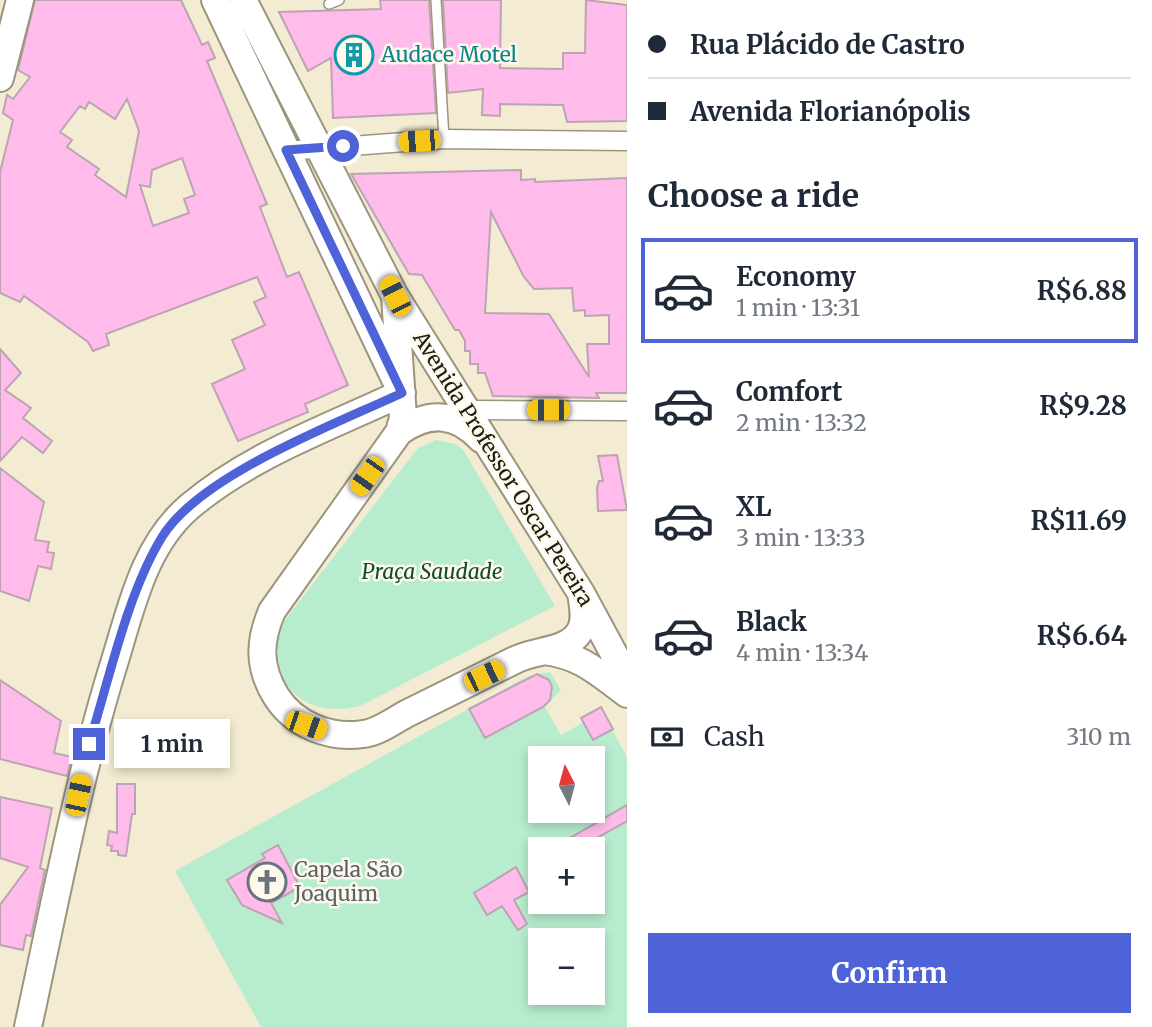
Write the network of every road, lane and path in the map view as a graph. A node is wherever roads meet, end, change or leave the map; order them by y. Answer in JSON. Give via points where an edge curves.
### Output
{"nodes":[{"id":1,"x":20,"y":0,"type":"edge"},
{"id":2,"x":215,"y":0,"type":"edge"},
{"id":3,"x":243,"y":0,"type":"edge"},
{"id":4,"x":339,"y":0,"type":"edge"},
{"id":5,"x":436,"y":0,"type":"edge"},
{"id":6,"x":329,"y":4,"type":"dead end"},
{"id":7,"x":0,"y":78,"type":"edge"},
{"id":8,"x":444,"y":139,"type":"junction"},
{"id":9,"x":627,"y":141,"type":"edge"},
{"id":10,"x":318,"y":148,"type":"junction"},
{"id":11,"x":286,"y":150,"type":"junction"},
{"id":12,"x":395,"y":296,"type":"junction"},
{"id":13,"x":402,"y":393,"type":"junction"},
{"id":14,"x":469,"y":410,"type":"junction"},
{"id":15,"x":627,"y":411,"type":"edge"},
{"id":16,"x":399,"y":432,"type":"junction"},
{"id":17,"x":497,"y":456,"type":"junction"},
{"id":18,"x":581,"y":593,"type":"junction"},
{"id":19,"x":544,"y":651,"type":"junction"},
{"id":20,"x":627,"y":678,"type":"edge"},
{"id":21,"x":627,"y":694,"type":"edge"},
{"id":22,"x":28,"y":1027,"type":"edge"}],
"edges":[{"from":1,"to":7,"type":"main road"},
{"from":2,"to":11,"type":"main road","name":"Avenida Professor Oscar Pereira"},
{"from":3,"to":10,"type":"main road","name":"Avenida Professor Oscar Pereira"},
{"from":4,"to":6,"type":"lane"},
{"from":5,"to":8,"type":"lane"},
{"from":8,"to":9,"type":"street"},
{"from":8,"to":10,"type":"street"},
{"from":10,"to":11,"type":"street"},
{"from":10,"to":12,"type":"main road","name":"Avenida Professor Oscar Pereira"},
{"from":11,"to":13,"type":"main road","name":"Avenida Professor Oscar Pereira"},
{"from":12,"to":13,"type":"main road"},
{"from":12,"to":14,"type":"main road","name":"Avenida Professor Oscar Pereira"},
{"from":13,"to":16,"type":"main road","via":[[405,405]]},
{"from":13,"to":22,"type":"main road","via":[[244,468],[188,508],[163,535],[135,596],[89,744]]},
{"from":14,"to":15,"type":"street"},
{"from":14,"to":17,"type":"main road","name":"Avenida Professor Oscar Pereira"},
{"from":16,"to":17,"type":"main road","via":[[427,417],[444,416],[473,430]]},
{"from":16,"to":19,"type":"main road","via":[[272,611],[263,633],[261,656],[266,679],[278,699],[306,725],[337,736],[366,734],[523,656]]},
{"from":17,"to":18,"type":"main road","name":"Avenida Professor Oscar Pereira"},
{"from":18,"to":19,"type":"main road","via":[[583,621],[576,637]]},
{"from":18,"to":20,"type":"main road","name":"Avenida Professor Oscar Pereira"},
{"from":19,"to":21,"type":"main road","via":[[586,662]]}]}
